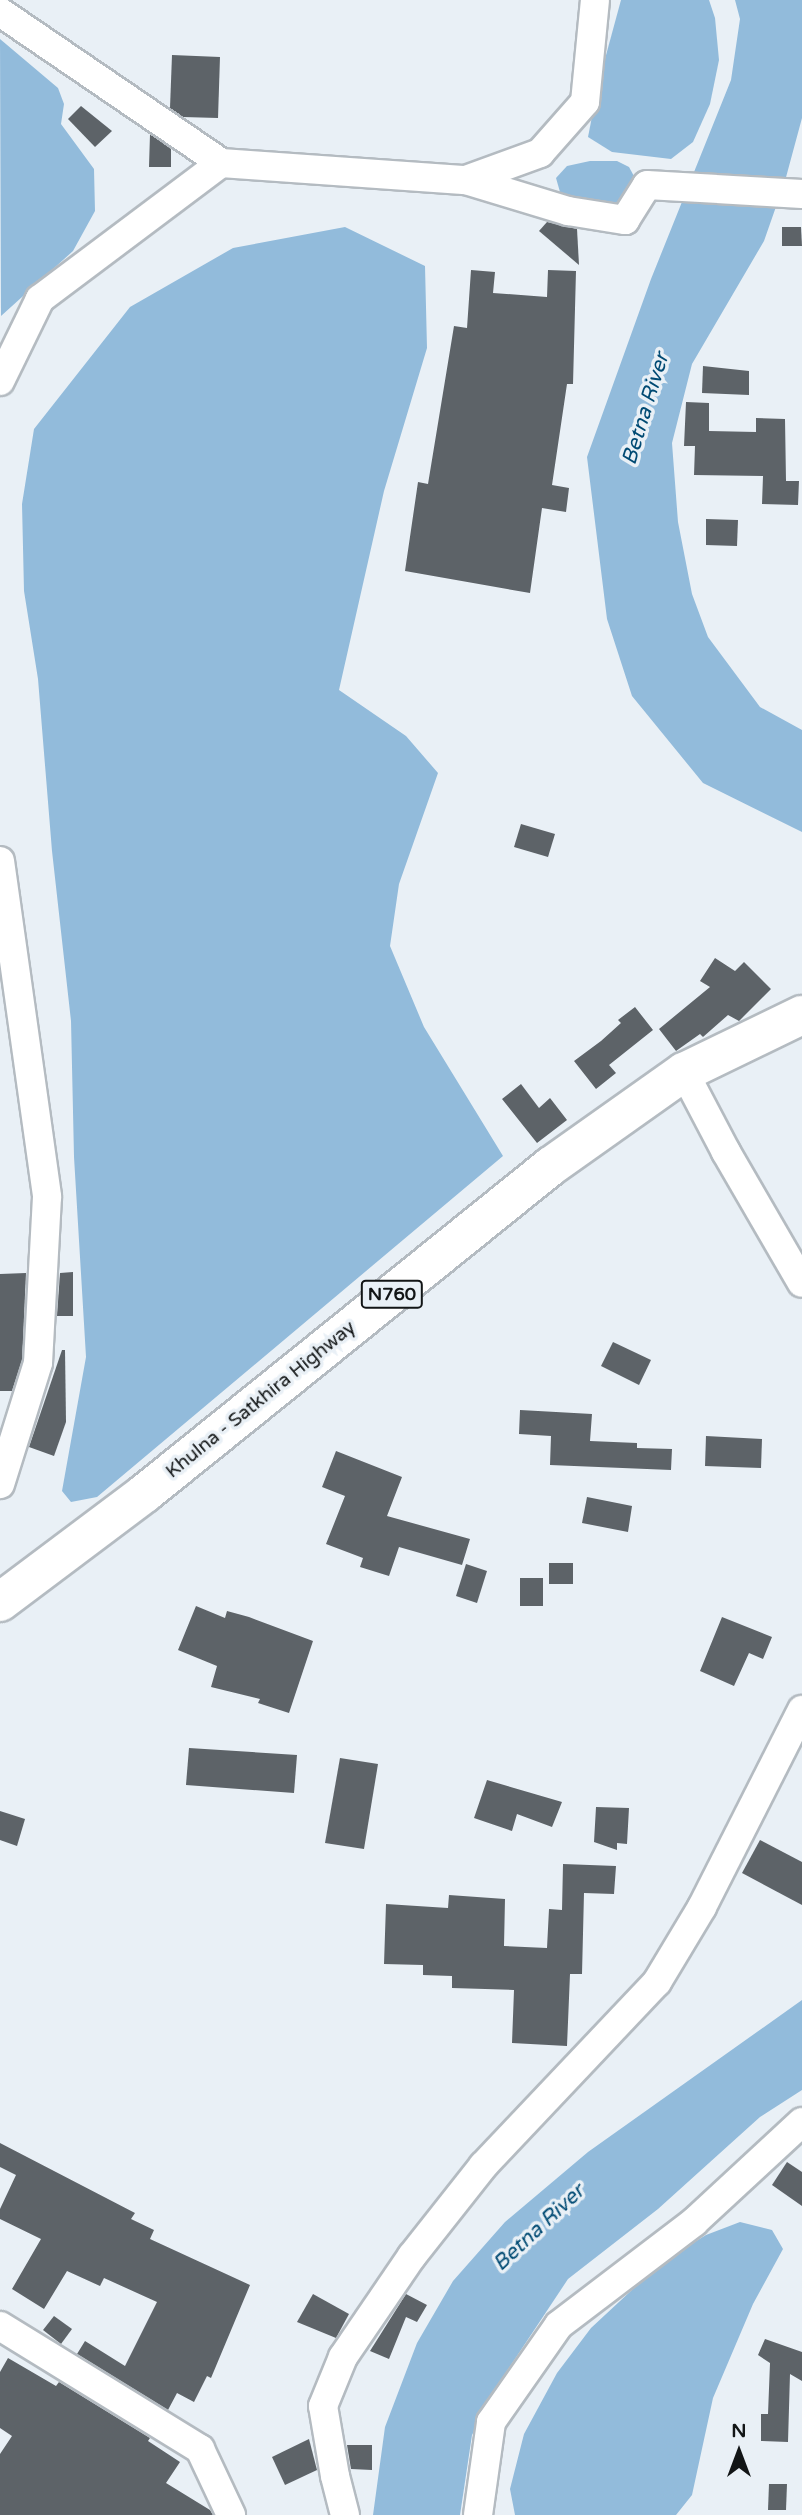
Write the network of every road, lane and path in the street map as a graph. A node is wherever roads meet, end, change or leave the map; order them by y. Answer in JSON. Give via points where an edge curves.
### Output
{"nodes":[{"id":1,"x":595,"y":0,"type":"edge"},
{"id":2,"x":0,"y":12,"type":"edge"},
{"id":3,"x":221,"y":163,"type":"junction"},
{"id":4,"x":466,"y":180,"type":"junction"},
{"id":5,"x":802,"y":194,"type":"edge"},
{"id":6,"x":0,"y":381,"type":"edge"},
{"id":7,"x":0,"y":861,"type":"edge"},
{"id":8,"x":802,"y":1015,"type":"edge"},
{"id":9,"x":684,"y":1072,"type":"junction"},
{"id":10,"x":802,"y":1283,"type":"edge"},
{"id":11,"x":0,"y":1485,"type":"edge"},
{"id":12,"x":0,"y":1602,"type":"edge"},
{"id":13,"x":802,"y":1710,"type":"edge"},
{"id":14,"x":802,"y":2122,"type":"edge"},
{"id":15,"x":0,"y":2326,"type":"edge"},
{"id":16,"x":230,"y":2515,"type":"edge"},
{"id":17,"x":345,"y":2515,"type":"edge"},
{"id":18,"x":478,"y":2515,"type":"edge"}],
"edges":[{"from":1,"to":4,"type":"street","via":[[585,102],[540,153]]},
{"from":2,"to":3,"type":"street"},
{"from":3,"to":4,"type":"street"},
{"from":3,"to":6,"type":"street","via":[[40,299]]},
{"from":4,"to":5,"type":"street","via":[[568,211],[625,220],[647,185]]},
{"from":7,"to":11,"type":"street","via":[[47,1197],[38,1363]]},
{"from":8,"to":9,"type":"highway","name":"Khulna - Satkhira Highway","number":"N760"},
{"from":9,"to":10,"type":"street"},
{"from":9,"to":12,"type":"highway","name":"Khulna - Satkhira Highway","number":"N760","via":[[551,1166],[145,1493]]},
{"from":13,"to":17,"type":"street","via":[[702,1907],[657,1982],[483,2166],[412,2256],[343,2357],[323,2406]]},
{"from":14,"to":18,"type":"street","via":[[694,2222],[559,2325],[491,2422]]},
{"from":15,"to":16,"type":"street","via":[[200,2449]]}]}
